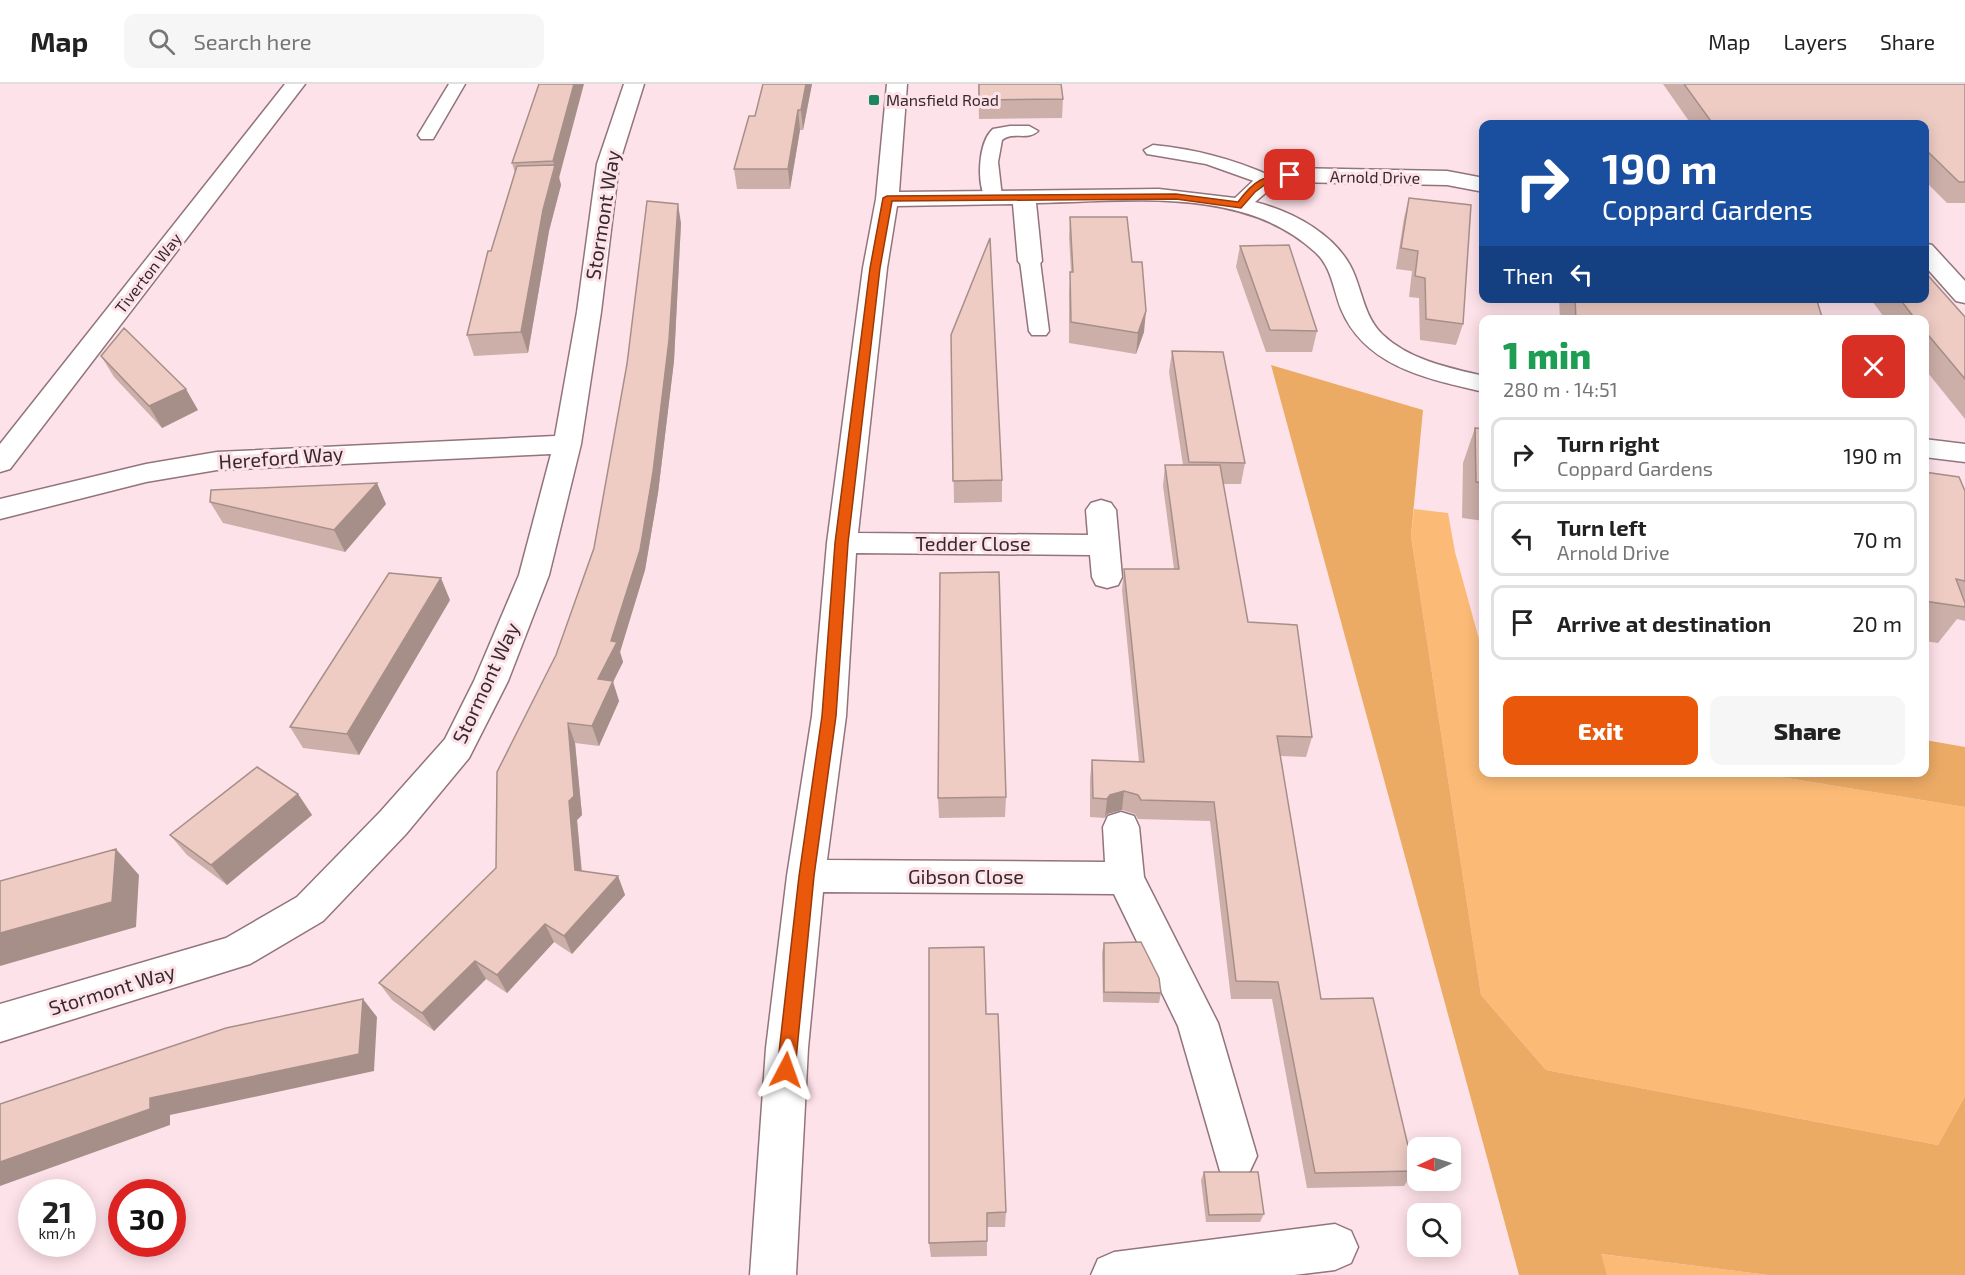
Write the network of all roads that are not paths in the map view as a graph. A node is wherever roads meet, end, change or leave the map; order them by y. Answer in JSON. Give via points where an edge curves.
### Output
{"nodes":[{"id":1,"x":295,"y":84,"type":"edge"},
{"id":2,"x":458,"y":84,"type":"edge"},
{"id":3,"x":634,"y":84,"type":"edge"},
{"id":4,"x":897,"y":84,"type":"edge"},
{"id":5,"x":1029,"y":132,"type":"dead end"},
{"id":6,"x":427,"y":135,"type":"dead end"},
{"id":7,"x":1153,"y":150,"type":"dead end"},
{"id":8,"x":1266,"y":180,"type":"junction"},
{"id":9,"x":1479,"y":184,"type":"edge"},
{"id":10,"x":993,"y":197,"type":"junction"},
{"id":11,"x":1024,"y":197,"type":"junction"},
{"id":12,"x":887,"y":198,"type":"junction"},
{"id":13,"x":1241,"y":205,"type":"junction"},
{"id":14,"x":1929,"y":256,"type":"edge"},
{"id":15,"x":1030,"y":261,"type":"joint"},
{"id":16,"x":1965,"y":296,"type":"edge"},
{"id":17,"x":1039,"y":331,"type":"dead end"},
{"id":18,"x":1479,"y":383,"type":"edge"},
{"id":19,"x":567,"y":444,"type":"junction"},
{"id":20,"x":1929,"y":449,"type":"edge"},
{"id":21,"x":1965,"y":453,"type":"edge"},
{"id":22,"x":0,"y":463,"type":"edge"},
{"id":23,"x":0,"y":509,"type":"edge"},
{"id":24,"x":1101,"y":510,"type":"dead end"},
{"id":25,"x":842,"y":543,"type":"junction"},
{"id":26,"x":1104,"y":545,"type":"junction"},
{"id":27,"x":1107,"y":577,"type":"dead end"},
{"id":28,"x":1121,"y":827,"type":"dead end"},
{"id":29,"x":806,"y":876,"type":"junction"},
{"id":30,"x":1125,"y":878,"type":"junction"},
{"id":31,"x":0,"y":1023,"type":"edge"},
{"id":32,"x":1235,"y":1156,"type":"dead end"},
{"id":33,"x":1335,"y":1247,"type":"dead end"},
{"id":34,"x":1212,"y":1269,"type":"edge"},
{"id":35,"x":773,"y":1275,"type":"edge"},
{"id":36,"x":1114,"y":1275,"type":"edge"}],
"edges":[{"from":1,"to":22,"type":"street","name":"Tiverton Way"},
{"from":2,"to":6,"type":"lane"},
{"from":3,"to":19,"type":"street","name":"Stormont Way","via":[[608,164],[590,312]]},
{"from":4,"to":12,"type":"street"},
{"from":5,"to":10,"type":"lane","via":[[1000,132],[992,138]]},
{"from":7,"to":8,"type":"lane","via":[[1196,154],[1232,164]]},
{"from":8,"to":9,"type":"street","name":"Arnold Drive","via":[[1290,175],[1448,178]]},
{"from":8,"to":13,"type":"street","via":[[1251,190]]},
{"from":10,"to":11,"type":"street"},
{"from":10,"to":12,"type":"street"},
{"from":11,"to":13,"type":"street","via":[[1176,196]]},
{"from":11,"to":15,"type":"street"},
{"from":12,"to":25,"type":"street"},
{"from":13,"to":18,"type":"street","via":[[1295,227],[1333,256],[1344,273],[1362,328],[1379,344],[1437,373]]},
{"from":14,"to":16,"type":"street"},
{"from":15,"to":17,"type":"lane"},
{"from":19,"to":23,"type":"street","name":"Hereford Way","via":[[217,461],[146,473]]},
{"from":19,"to":31,"type":"street","name":"Stormont Way","via":[[534,575],[491,681],[457,748],[393,823],[310,909],[236,952]]},
{"from":20,"to":21,"type":"street"},
{"from":24,"to":26,"type":"street"},
{"from":25,"to":26,"type":"street","name":"Tedder Close"},
{"from":25,"to":29,"type":"street","via":[[829,716]]},
{"from":26,"to":27,"type":"street"},
{"from":28,"to":30,"type":"street"},
{"from":29,"to":30,"type":"street","name":"Gibson Close"},
{"from":29,"to":35,"type":"street","via":[[788,1048]]},
{"from":30,"to":32,"type":"street","via":[[1198,1023]]},
{"from":33,"to":34,"type":"street"},
{"from":34,"to":36,"type":"street"}]}
